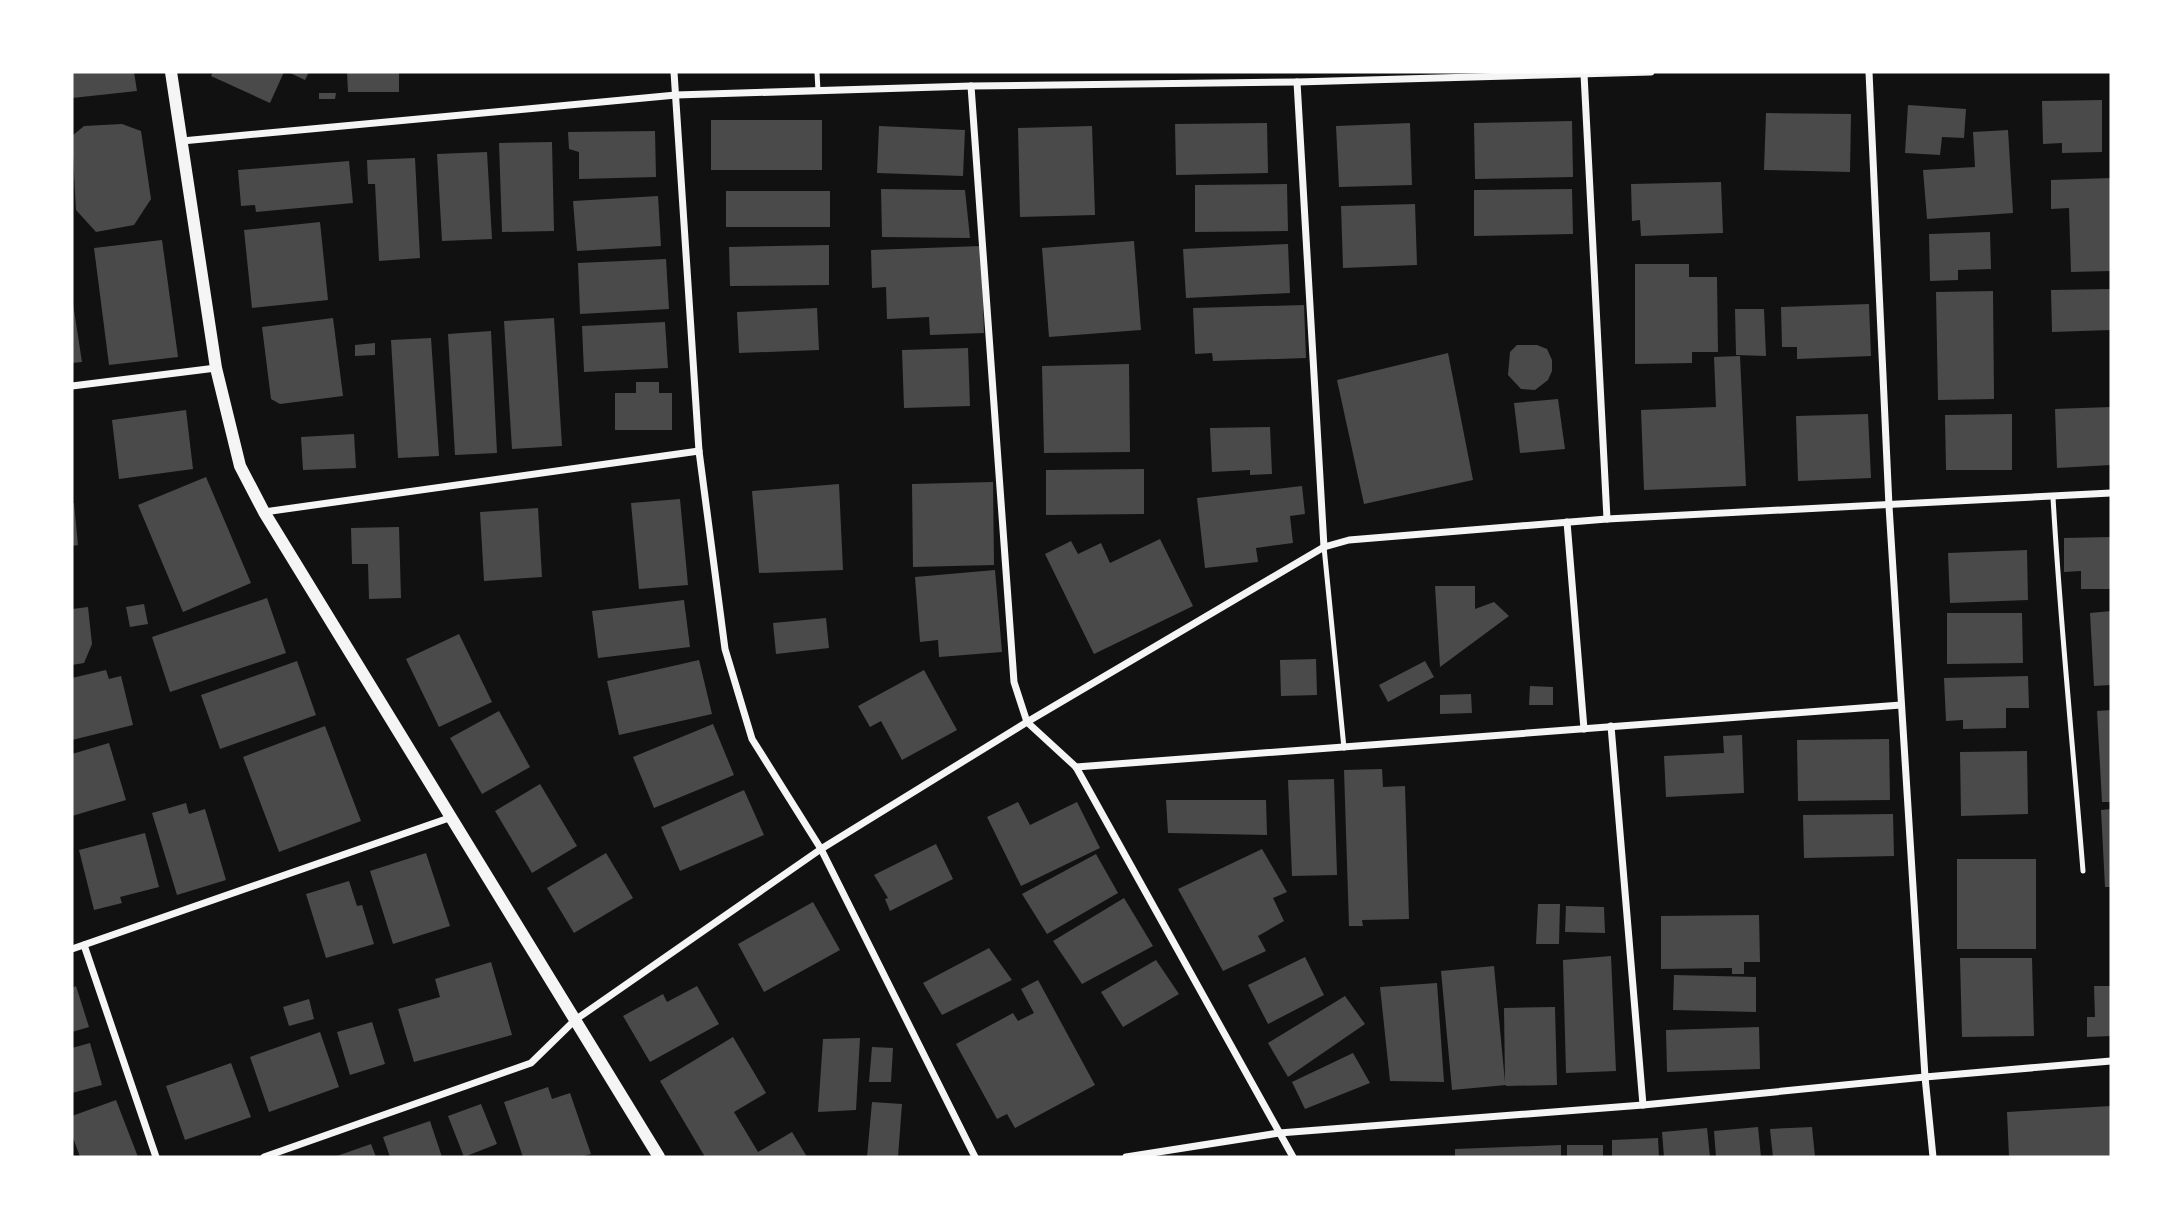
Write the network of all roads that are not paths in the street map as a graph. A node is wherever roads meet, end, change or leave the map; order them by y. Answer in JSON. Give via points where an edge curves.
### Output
{"nodes":[{"id":1,"x":171,"y":72,"type":"edge"},
{"id":2,"x":674,"y":72,"type":"edge"},
{"id":3,"x":817,"y":72,"type":"edge"},
{"id":4,"x":1651,"y":72,"type":"edge"},
{"id":5,"x":1869,"y":72,"type":"edge"},
{"id":6,"x":1584,"y":75,"type":"junction"},
{"id":7,"x":1297,"y":82,"type":"junction"},
{"id":8,"x":971,"y":86,"type":"junction"},
{"id":9,"x":818,"y":91,"type":"junction"},
{"id":10,"x":676,"y":95,"type":"junction"},
{"id":11,"x":182,"y":141,"type":"junction"},
{"id":12,"x":216,"y":368,"type":"junction"},
{"id":13,"x":72,"y":386,"type":"edge"},
{"id":14,"x":699,"y":451,"type":"junction"},
{"id":15,"x":2111,"y":493,"type":"edge"},
{"id":16,"x":2053,"y":497,"type":"junction"},
{"id":17,"x":1889,"y":506,"type":"junction"},
{"id":18,"x":264,"y":512,"type":"junction"},
{"id":19,"x":1608,"y":519,"type":"junction"},
{"id":20,"x":1567,"y":522,"type":"junction"},
{"id":21,"x":1324,"y":547,"type":"junction"},
{"id":22,"x":1901,"y":705,"type":"junction"},
{"id":23,"x":1027,"y":722,"type":"junction"},
{"id":24,"x":1611,"y":726,"type":"junction"},
{"id":25,"x":1584,"y":729,"type":"junction"},
{"id":26,"x":1344,"y":748,"type":"junction"},
{"id":27,"x":1076,"y":767,"type":"junction"},
{"id":28,"x":449,"y":818,"type":"junction"},
{"id":29,"x":821,"y":849,"type":"junction"},
{"id":30,"x":2083,"y":871,"type":"dead end"},
{"id":31,"x":84,"y":945,"type":"junction"},
{"id":32,"x":72,"y":949,"type":"edge"},
{"id":33,"x":575,"y":1020,"type":"junction"},
{"id":34,"x":2111,"y":1061,"type":"edge"},
{"id":35,"x":1925,"y":1077,"type":"junction"},
{"id":36,"x":1643,"y":1105,"type":"junction"},
{"id":37,"x":1279,"y":1133,"type":"junction"},
{"id":38,"x":156,"y":1157,"type":"edge"},
{"id":39,"x":264,"y":1157,"type":"edge"},
{"id":40,"x":659,"y":1157,"type":"edge"},
{"id":41,"x":975,"y":1157,"type":"edge"},
{"id":42,"x":1126,"y":1157,"type":"edge"},
{"id":43,"x":1293,"y":1157,"type":"edge"},
{"id":44,"x":1933,"y":1157,"type":"edge"}],
"edges":[{"from":1,"to":11,"type":"street"},
{"from":2,"to":10,"type":"street"},
{"from":3,"to":9,"type":"lane"},
{"from":4,"to":6,"type":"street"},
{"from":5,"to":17,"type":"street"},
{"from":6,"to":7,"type":"street"},
{"from":6,"to":19,"type":"street"},
{"from":7,"to":8,"type":"street"},
{"from":7,"to":21,"type":"street"},
{"from":8,"to":9,"type":"street"},
{"from":8,"to":23,"type":"street","via":[[1014,682]]},
{"from":9,"to":10,"type":"street"},
{"from":10,"to":11,"type":"street"},
{"from":10,"to":14,"type":"street"},
{"from":11,"to":12,"type":"street"},
{"from":12,"to":13,"type":"street"},
{"from":12,"to":18,"type":"street","via":[[240,466]]},
{"from":14,"to":18,"type":"street"},
{"from":14,"to":29,"type":"street","via":[[725,649],[748,726]]},
{"from":15,"to":16,"type":"street"},
{"from":16,"to":17,"type":"street"},
{"from":16,"to":30,"type":"lane"},
{"from":17,"to":19,"type":"street"},
{"from":17,"to":22,"type":"street"},
{"from":18,"to":28,"type":"street"},
{"from":19,"to":20,"type":"street"},
{"from":20,"to":21,"type":"street","via":[[1349,540]]},
{"from":20,"to":25,"type":"street"},
{"from":21,"to":23,"type":"street"},
{"from":21,"to":26,"type":"lane"},
{"from":22,"to":24,"type":"street"},
{"from":22,"to":35,"type":"street"},
{"from":23,"to":27,"type":"street"},
{"from":23,"to":29,"type":"street"},
{"from":24,"to":25,"type":"street"},
{"from":24,"to":36,"type":"street"},
{"from":25,"to":26,"type":"street"},
{"from":26,"to":27,"type":"street"},
{"from":27,"to":37,"type":"street"},
{"from":28,"to":31,"type":"street"},
{"from":28,"to":33,"type":"street"},
{"from":29,"to":33,"type":"street"},
{"from":29,"to":41,"type":"street"},
{"from":31,"to":32,"type":"street"},
{"from":31,"to":38,"type":"street"},
{"from":33,"to":39,"type":"street","via":[[531,1063]]},
{"from":33,"to":40,"type":"street"},
{"from":34,"to":35,"type":"street"},
{"from":35,"to":36,"type":"street"},
{"from":35,"to":44,"type":"street"},
{"from":36,"to":37,"type":"street"},
{"from":37,"to":42,"type":"street"},
{"from":37,"to":43,"type":"street"}]}
